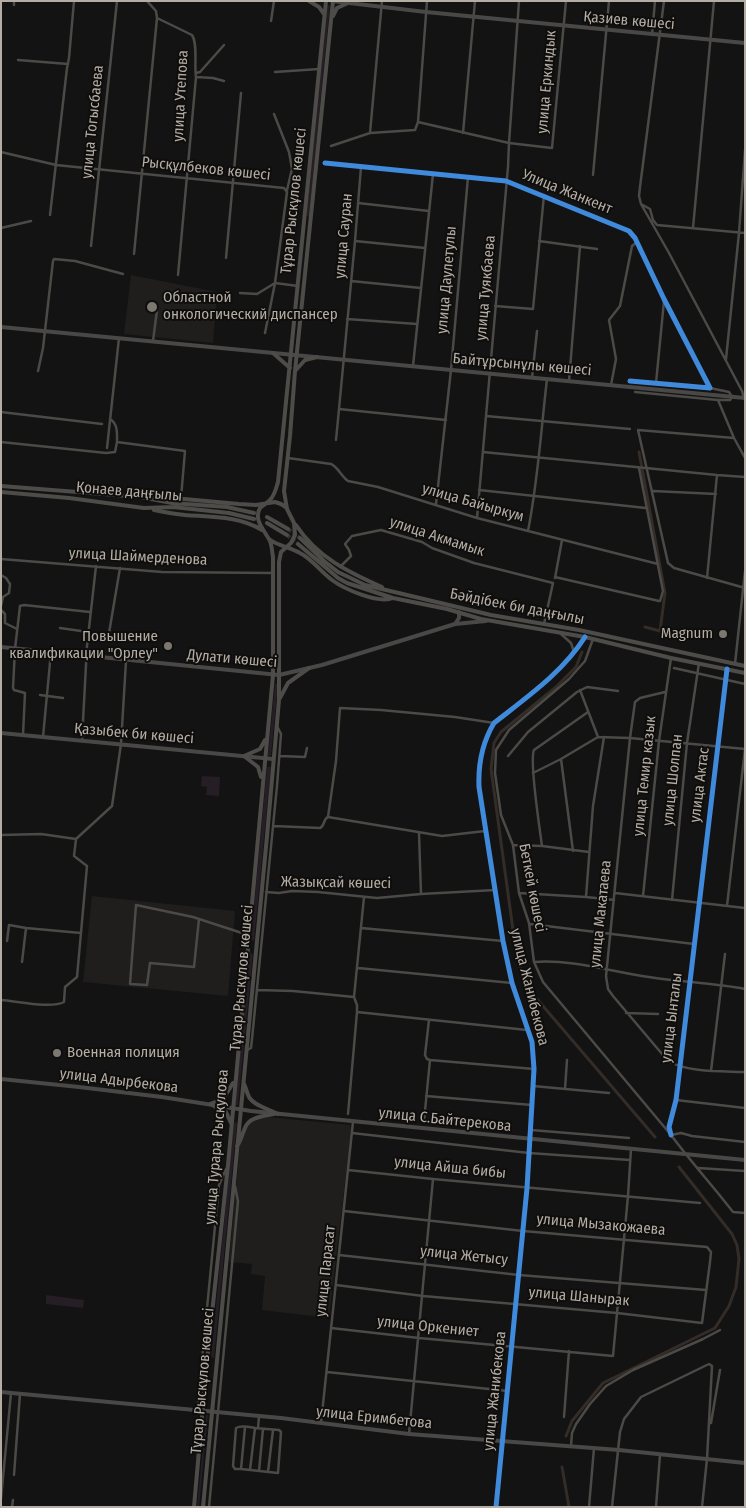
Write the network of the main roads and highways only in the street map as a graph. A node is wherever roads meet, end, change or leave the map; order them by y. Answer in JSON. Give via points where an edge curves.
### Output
{"nodes":[{"id":1,"x":309,"y":1,"type":"edge"},
{"id":2,"x":326,"y":1,"type":"edge"},
{"id":3,"x":333,"y":1,"type":"edge"},
{"id":4,"x":347,"y":2,"type":"edge"},
{"id":5,"x":324,"y":16,"type":"junction"},
{"id":6,"x":332,"y":18,"type":"junction"},
{"id":7,"x":745,"y":43,"type":"edge"},
{"id":8,"x":304,"y":218,"type":"junction"},
{"id":9,"x":311,"y":219,"type":"junction"},
{"id":10,"x":1,"y":327,"type":"edge"},
{"id":11,"x":273,"y":353,"type":"junction"},
{"id":12,"x":292,"y":355,"type":"junction"},
{"id":13,"x":297,"y":355,"type":"junction"},
{"id":14,"x":317,"y":357,"type":"junction"},
{"id":15,"x":293,"y":370,"type":"junction"},
{"id":16,"x":744,"y":398,"type":"edge"},
{"id":17,"x":1,"y":486,"type":"edge"},
{"id":18,"x":1,"y":492,"type":"edge"},
{"id":19,"x":141,"y":498,"type":"junction"},
{"id":20,"x":266,"y":503,"type":"junction"},
{"id":21,"x":144,"y":508,"type":"junction"},
{"id":22,"x":288,"y":509,"type":"junction"},
{"id":23,"x":254,"y":512,"type":"dead end"},
{"id":24,"x":266,"y":517,"type":"dead end"},
{"id":25,"x":254,"y":519,"type":"dead end"},
{"id":26,"x":267,"y":523,"type":"dead end"},
{"id":27,"x":294,"y":523,"type":"junction"},
{"id":28,"x":288,"y":529,"type":"tunnel mouth"},
{"id":29,"x":262,"y":530,"type":"junction"},
{"id":30,"x":287,"y":535,"type":"tunnel mouth"},
{"id":31,"x":300,"y":538,"type":"tunnel mouth"},
{"id":32,"x":269,"y":539,"type":"junction"},
{"id":33,"x":298,"y":544,"type":"tunnel mouth"},
{"id":34,"x":288,"y":547,"type":"junction"},
{"id":35,"x":391,"y":591,"type":"junction"},
{"id":36,"x":393,"y":598,"type":"junction"},
{"id":37,"x":458,"y":612,"type":"junction"},
{"id":38,"x":491,"y":620,"type":"junction"},
{"id":39,"x":455,"y":624,"type":"junction"},
{"id":40,"x":1,"y":647,"type":"edge"},
{"id":41,"x":745,"y":666,"type":"edge"},
{"id":42,"x":309,"y":668,"type":"junction"},
{"id":43,"x":745,"y":673,"type":"edge"},
{"id":44,"x":273,"y":675,"type":"junction"},
{"id":45,"x":279,"y":676,"type":"junction"},
{"id":46,"x":279,"y":700,"type":"junction"},
{"id":47,"x":1,"y":733,"type":"edge"},
{"id":48,"x":267,"y":733,"type":"junction"},
{"id":49,"x":244,"y":756,"type":"junction"},
{"id":50,"x":264,"y":758,"type":"junction"},
{"id":51,"x":273,"y":759,"type":"junction"},
{"id":52,"x":262,"y":787,"type":"junction"},
{"id":53,"x":247,"y":946,"type":"junction"},
{"id":54,"x":256,"y":947,"type":"junction"},
{"id":55,"x":1,"y":1079,"type":"edge"},
{"id":56,"x":235,"y":1079,"type":"junction"},
{"id":57,"x":243,"y":1082,"type":"junction"},
{"id":58,"x":211,"y":1105,"type":"junction"},
{"id":59,"x":232,"y":1109,"type":"junction"},
{"id":60,"x":240,"y":1110,"type":"junction"},
{"id":61,"x":276,"y":1114,"type":"junction"},
{"id":62,"x":231,"y":1124,"type":"junction"},
{"id":63,"x":237,"y":1146,"type":"junction"},
{"id":64,"x":745,"y":1160,"type":"edge"},
{"id":65,"x":207,"y":1360,"type":"junction"},
{"id":66,"x":216,"y":1361,"type":"junction"},
{"id":67,"x":1,"y":1392,"type":"edge"},
{"id":68,"x":200,"y":1411,"type":"junction"},
{"id":69,"x":212,"y":1412,"type":"junction"},
{"id":70,"x":745,"y":1463,"type":"edge"},
{"id":71,"x":194,"y":1507,"type":"edge"},
{"id":72,"x":203,"y":1507,"type":"edge"}],
"edges":[{"from":1,"to":5,"type":"main road"},
{"from":2,"to":5,"type":"main road","name":"Тұрар Рыскұлов көшесі"},
{"from":3,"to":4,"type":"main road","name":"Қазиев көшесі"},
{"from":3,"to":6,"type":"main road","name":"Тұрар Рыскұлов көшесі"},
{"from":4,"to":6,"type":"main road"},
{"from":4,"to":7,"type":"main road","name":"Қазиев көшесі"},
{"from":5,"to":8,"type":"main road","name":"Тұрар Рыскұлов көшесі"},
{"from":6,"to":9,"type":"main road","name":"Тұрар Рыскұлов көшесі"},
{"from":8,"to":9,"type":"main road"},
{"from":8,"to":12,"type":"main road","name":"Тұрар Рыскұлов көшесі"},
{"from":9,"to":13,"type":"main road","name":"Тұрар Рыскұлов көшесі"},
{"from":10,"to":11,"type":"main road"},
{"from":11,"to":12,"type":"main road"},
{"from":11,"to":15,"type":"main road"},
{"from":12,"to":13,"type":"main road","name":"Байтұрсынұлы көшесі"},
{"from":12,"to":15,"type":"main road","name":"Тұрар Рыскұлов көшесі"},
{"from":13,"to":14,"type":"main road","name":"Байтұрсынұлы көшесі"},
{"from":13,"to":15,"type":"main road"},
{"from":14,"to":15,"type":"main road","via":[[305,360]]},
{"from":14,"to":16,"type":"main road","name":"Байтұрсынұлы көшесі"},
{"from":15,"to":20,"type":"main road","name":"Тұрар Рыскұлов көшесі","via":[[278,482]]},
{"from":15,"to":22,"type":"main road","via":[[284,491]]},
{"from":17,"to":19,"type":"main road"},
{"from":18,"to":21,"type":"main road","name":"Қонаев даңғылы"},
{"from":19,"to":20,"type":"main road"},
{"from":19,"to":23,"type":"main road"},
{"from":20,"to":22,"type":"main road","via":[[278,503]]},
{"from":20,"to":29,"type":"main road","name":"Тұрар Рыскұлов көшесі","via":[[258,516]]},
{"from":21,"to":25,"type":"main road","name":"Қонаев даңғылы","via":[[173,507]]},
{"from":21,"to":29,"type":"main road","via":[[225,518],[252,524]]},
{"from":22,"to":27,"type":"main road"},
{"from":24,"to":28,"type":"main road"},
{"from":26,"to":30,"type":"main road"},
{"from":27,"to":34,"type":"main road","name":"Тұрар Рыскұлов көшесі","via":[[295,535]]},
{"from":27,"to":35,"type":"main road","via":[[331,562]]},
{"from":29,"to":32,"type":"main road"},
{"from":31,"to":35,"type":"main road","name":"Бәйдібек би даңғылы","via":[[338,572],[365,585]]},
{"from":32,"to":34,"type":"main road","via":[[276,545]]},
{"from":32,"to":44,"type":"main road","via":[[273,557]]},
{"from":33,"to":36,"type":"main road","name":"Бәйдібек би даңғылы","via":[[338,578]]},
{"from":34,"to":36,"type":"main road","via":[[344,587],[381,600]]},
{"from":34,"to":45,"type":"main road","name":"Тұрар Рыскұлов көшесі","via":[[281,552],[279,562]]},
{"from":35,"to":41,"type":"main road","name":"Бәйдібек би даңғылы","via":[[491,615],[579,630]]},
{"from":36,"to":37,"type":"main road","name":"Бәйдібек би даңғылы"},
{"from":37,"to":38,"type":"main road","name":"Бәйдібек би даңғылы"},
{"from":37,"to":39,"type":"main road"},
{"from":38,"to":39,"type":"main road","name":"Дулати көшесі"},
{"from":38,"to":43,"type":"main road","name":"Бәйдібек би даңғылы"},
{"from":39,"to":42,"type":"main road","name":"Дулати көшесі"},
{"from":40,"to":44,"type":"main road","name":"Дулати көшесі"},
{"from":42,"to":45,"type":"main road","name":"Дулати көшесі"},
{"from":42,"to":46,"type":"main road","via":[[288,683]]},
{"from":44,"to":45,"type":"main road","name":"Дулати көшесі"},
{"from":44,"to":48,"type":"main road"},
{"from":45,"to":46,"type":"main road","name":"Тұрар Рыскұлов көшесі"},
{"from":46,"to":51,"type":"main road","name":"Тұрар Рыскұлов көшесі"},
{"from":47,"to":49,"type":"main road","name":"Қазыбек би көшесі"},
{"from":48,"to":49,"type":"main road","via":[[260,749]]},
{"from":48,"to":50,"type":"main road"},
{"from":49,"to":50,"type":"main road","name":"Қазыбек би көшесі"},
{"from":49,"to":52,"type":"main road","via":[[259,769]]},
{"from":50,"to":51,"type":"main road","name":"Қазыбек би көшесі"},
{"from":50,"to":52,"type":"main road","name":"улица Турара Рыскулова"},
{"from":51,"to":54,"type":"main road","name":"Тұрар Рыскұлов көшесі"},
{"from":52,"to":53,"type":"main road","name":"улица Турара Рыскулова"},
{"from":53,"to":54,"type":"main road"},
{"from":53,"to":56,"type":"main road","name":"улица Турара Рыскулова"},
{"from":54,"to":57,"type":"main road","name":"Тұрар Рыскұлов көшесі"},
{"from":55,"to":58,"type":"main road","name":"улица Адырбекова"},
{"from":56,"to":58,"type":"main road","via":[[224,1099]]},
{"from":56,"to":59,"type":"main road","name":"улица Турара Рыскулова"},
{"from":57,"to":60,"type":"main road","name":"Тұрар Рыскұлов көшесі"},
{"from":57,"to":61,"type":"main road","via":[[255,1104]]},
{"from":58,"to":59,"type":"main road","name":"улица Адырбекова"},
{"from":58,"to":62,"type":"main road","via":[[226,1112]]},
{"from":59,"to":60,"type":"main road","name":"улица С.Байтерекова"},
{"from":59,"to":62,"type":"main road","name":"улица Турара Рыскулова"},
{"from":60,"to":61,"type":"main road","name":"улица С.Байтерекова"},
{"from":60,"to":63,"type":"main road","name":"Тұрар Рыскұлов көшесі"},
{"from":61,"to":63,"type":"main road","via":[[248,1122]]},
{"from":61,"to":64,"type":"main road","name":"улица С.Байтерекова"},
{"from":62,"to":65,"type":"main road","name":"улица Турара Рыскулова"},
{"from":63,"to":66,"type":"main road","name":"Тұрар Рыскұлов көшесі"},
{"from":65,"to":66,"type":"main road"},
{"from":65,"to":68,"type":"main road","name":"улица Турара Рыскулова"},
{"from":66,"to":69,"type":"main road","name":"Тұрар Рыскұлов көшесі"},
{"from":67,"to":68,"type":"main road","name":"улица Еримбетова"},
{"from":68,"to":69,"type":"main road","name":"улица Еримбетова"},
{"from":68,"to":71,"type":"main road","name":"улица Турара Рыскулова"},
{"from":69,"to":70,"type":"main road","name":"улица Еримбетова","via":[[410,1434]]},
{"from":69,"to":72,"type":"main road","name":"Тұрар Рыскұлов көшесі"}]}
